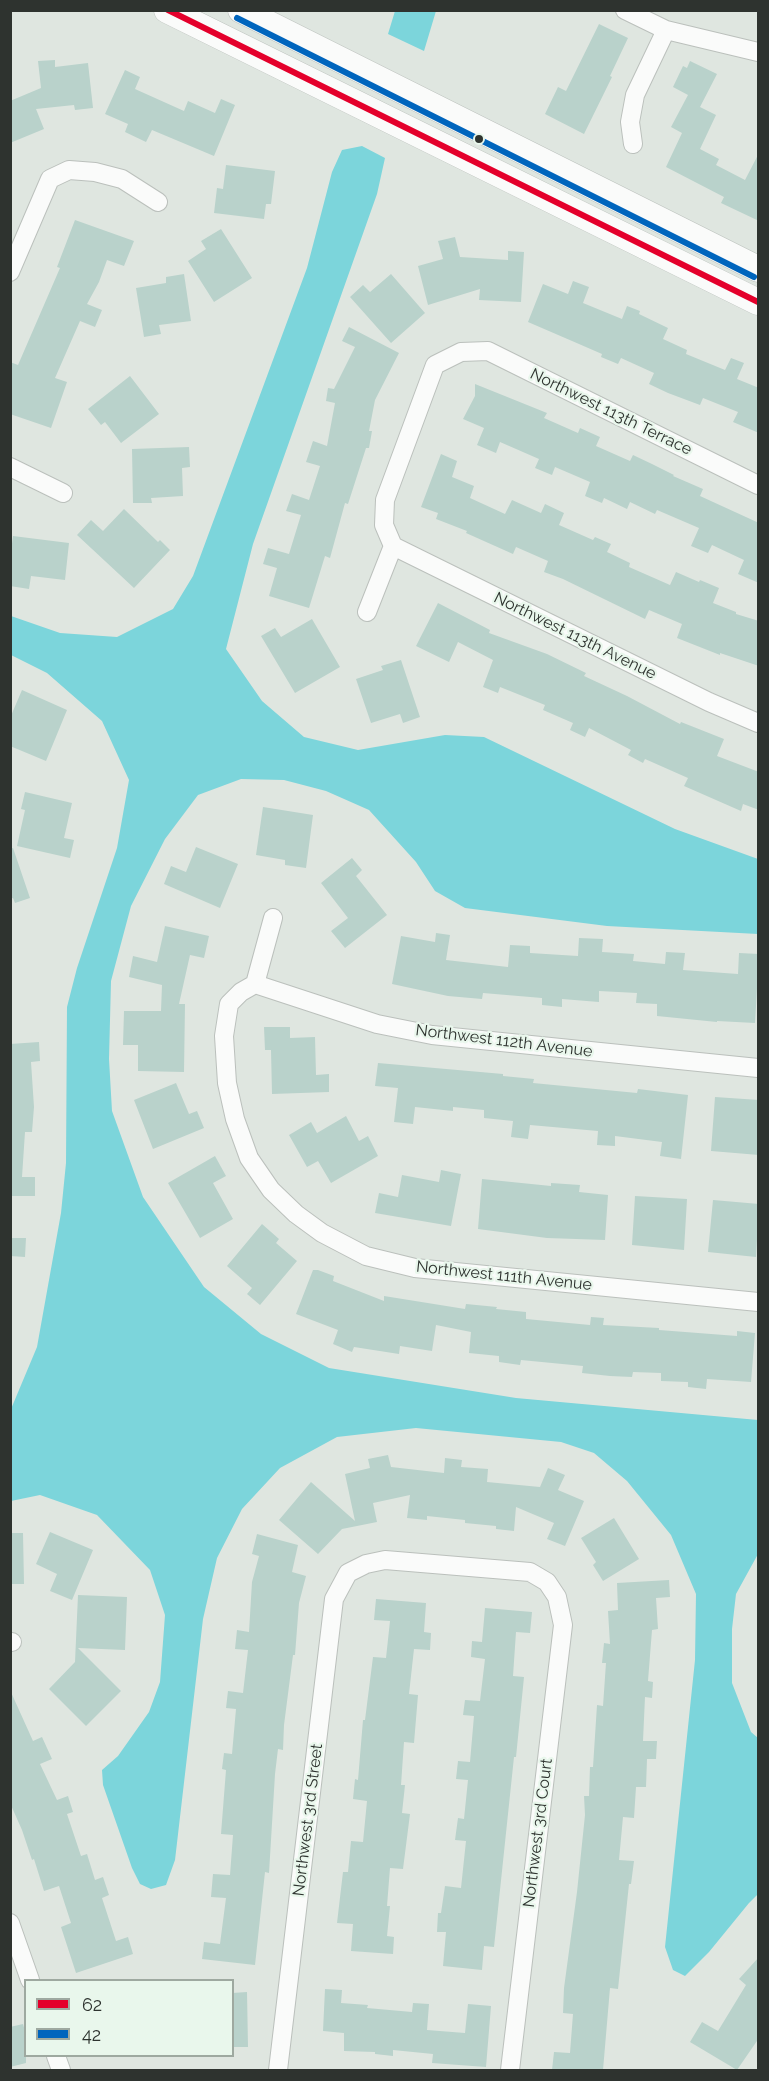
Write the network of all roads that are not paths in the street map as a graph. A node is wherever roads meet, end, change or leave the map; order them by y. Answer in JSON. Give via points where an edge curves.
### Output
{"nodes":[{"id":1,"x":167,"y":10,"type":"edge"},
{"id":2,"x":241,"y":10,"type":"edge"},
{"id":3,"x":625,"y":10,"type":"edge"},
{"id":4,"x":666,"y":30,"type":"junction"},
{"id":5,"x":759,"y":52,"type":"edge"},
{"id":6,"x":633,"y":144,"type":"dead end"},
{"id":7,"x":158,"y":202,"type":"dead end"},
{"id":8,"x":725,"y":252,"type":"junction"},
{"id":9,"x":759,"y":269,"type":"edge"},
{"id":10,"x":10,"y":272,"type":"edge"},
{"id":11,"x":712,"y":279,"type":"junction"},
{"id":12,"x":759,"y":302,"type":"edge"},
{"id":13,"x":10,"y":467,"type":"edge"},
{"id":14,"x":759,"y":485,"type":"edge"},
{"id":15,"x":63,"y":493,"type":"dead end"},
{"id":16,"x":393,"y":546,"type":"junction"},
{"id":17,"x":367,"y":612,"type":"dead end"},
{"id":18,"x":759,"y":723,"type":"edge"},
{"id":19,"x":273,"y":918,"type":"dead end"},
{"id":20,"x":255,"y":984,"type":"junction"},
{"id":21,"x":759,"y":1068,"type":"edge"},
{"id":22,"x":759,"y":1302,"type":"edge"},
{"id":23,"x":348,"y":1573,"type":"joint"},
{"id":24,"x":10,"y":1923,"type":"edge"},
{"id":25,"x":30,"y":1979,"type":"edge"},
{"id":26,"x":278,"y":2070,"type":"edge"},
{"id":27,"x":510,"y":2070,"type":"edge"}],
"edges":[{"from":1,"to":11,"type":"main road"},
{"from":2,"to":8,"type":"main road"},
{"from":3,"to":4,"type":"street"},
{"from":4,"to":5,"type":"street"},
{"from":4,"to":6,"type":"street","via":[[635,95],[630,122]]},
{"from":7,"to":10,"type":"street","via":[[122,179],[69,170],[50,179]]},
{"from":8,"to":9,"type":"main road"},
{"from":8,"to":11,"type":"main road"},
{"from":11,"to":12,"type":"main road"},
{"from":13,"to":15,"type":"street"},
{"from":14,"to":16,"type":"street","name":"Northwest 113th Terrace","via":[[488,351],[461,352],[435,365],[385,500],[384,525]]},
{"from":16,"to":17,"type":"street"},
{"from":16,"to":18,"type":"street","name":"Northwest 113th Avenue"},
{"from":19,"to":20,"type":"street"},
{"from":20,"to":21,"type":"street","name":"Northwest 112th Avenue","via":[[377,1024],[432,1035]]},
{"from":20,"to":22,"type":"street","name":"Northwest 111th Avenue","via":[[229,1004],[224,1036],[227,1083],[235,1119],[249,1158],[271,1190],[322,1233],[366,1256],[415,1268]]},
{"from":23,"to":26,"type":"street","name":"Northwest 3rd Street","via":[[334,1599]]},
{"from":23,"to":27,"type":"street","name":"Northwest 3rd Court","via":[[385,1560],[530,1572],[547,1582],[557,1597],[563,1625]]},
{"from":24,"to":25,"type":"street"}]}
